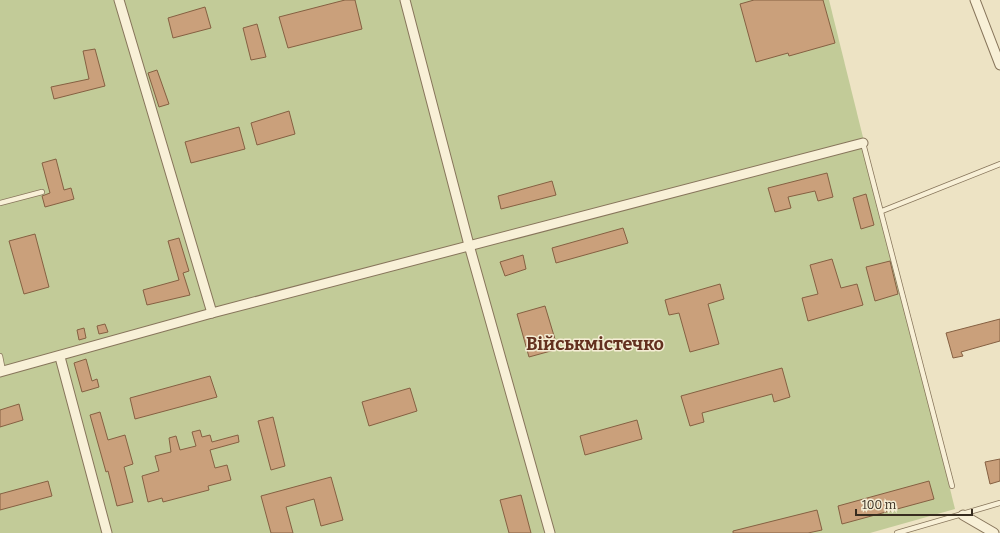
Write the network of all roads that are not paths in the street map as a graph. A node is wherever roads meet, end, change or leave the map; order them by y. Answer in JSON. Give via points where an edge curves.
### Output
{"nodes":[{"id":1,"x":119,"y":0,"type":"edge"},
{"id":2,"x":405,"y":0,"type":"edge"},
{"id":3,"x":975,"y":0,"type":"edge"},
{"id":4,"x":1000,"y":66,"type":"edge"},
{"id":5,"x":863,"y":143,"type":"joint"},
{"id":6,"x":1000,"y":164,"type":"edge"},
{"id":7,"x":42,"y":192,"type":"dead end"},
{"id":8,"x":0,"y":203,"type":"edge"},
{"id":9,"x":882,"y":211,"type":"junction"},
{"id":10,"x":469,"y":245,"type":"junction"},
{"id":11,"x":212,"y":313,"type":"junction"},
{"id":12,"x":0,"y":356,"type":"edge"},
{"id":13,"x":60,"y":357,"type":"junction"},
{"id":14,"x":2,"y":372,"type":"edge"},
{"id":15,"x":952,"y":486,"type":"dead end"},
{"id":16,"x":1000,"y":503,"type":"edge"},
{"id":17,"x":963,"y":515,"type":"junction"},
{"id":18,"x":107,"y":533,"type":"edge"},
{"id":19,"x":550,"y":533,"type":"edge"},
{"id":20,"x":897,"y":533,"type":"edge"},
{"id":21,"x":994,"y":533,"type":"edge"}],
"edges":[{"from":1,"to":11,"type":"street"},
{"from":2,"to":10,"type":"street"},
{"from":3,"to":4,"type":"street"},
{"from":5,"to":9,"type":"lane"},
{"from":5,"to":10,"type":"street"},
{"from":6,"to":9,"type":"lane"},
{"from":7,"to":8,"type":"lane"},
{"from":9,"to":15,"type":"lane"},
{"from":10,"to":11,"type":"street"},
{"from":10,"to":19,"type":"street"},
{"from":11,"to":13,"type":"street"},
{"from":12,"to":14,"type":"lane"},
{"from":13,"to":14,"type":"street"},
{"from":13,"to":18,"type":"street"},
{"from":16,"to":17,"type":"lane"},
{"from":17,"to":20,"type":"lane"},
{"from":17,"to":21,"type":"street"}]}
